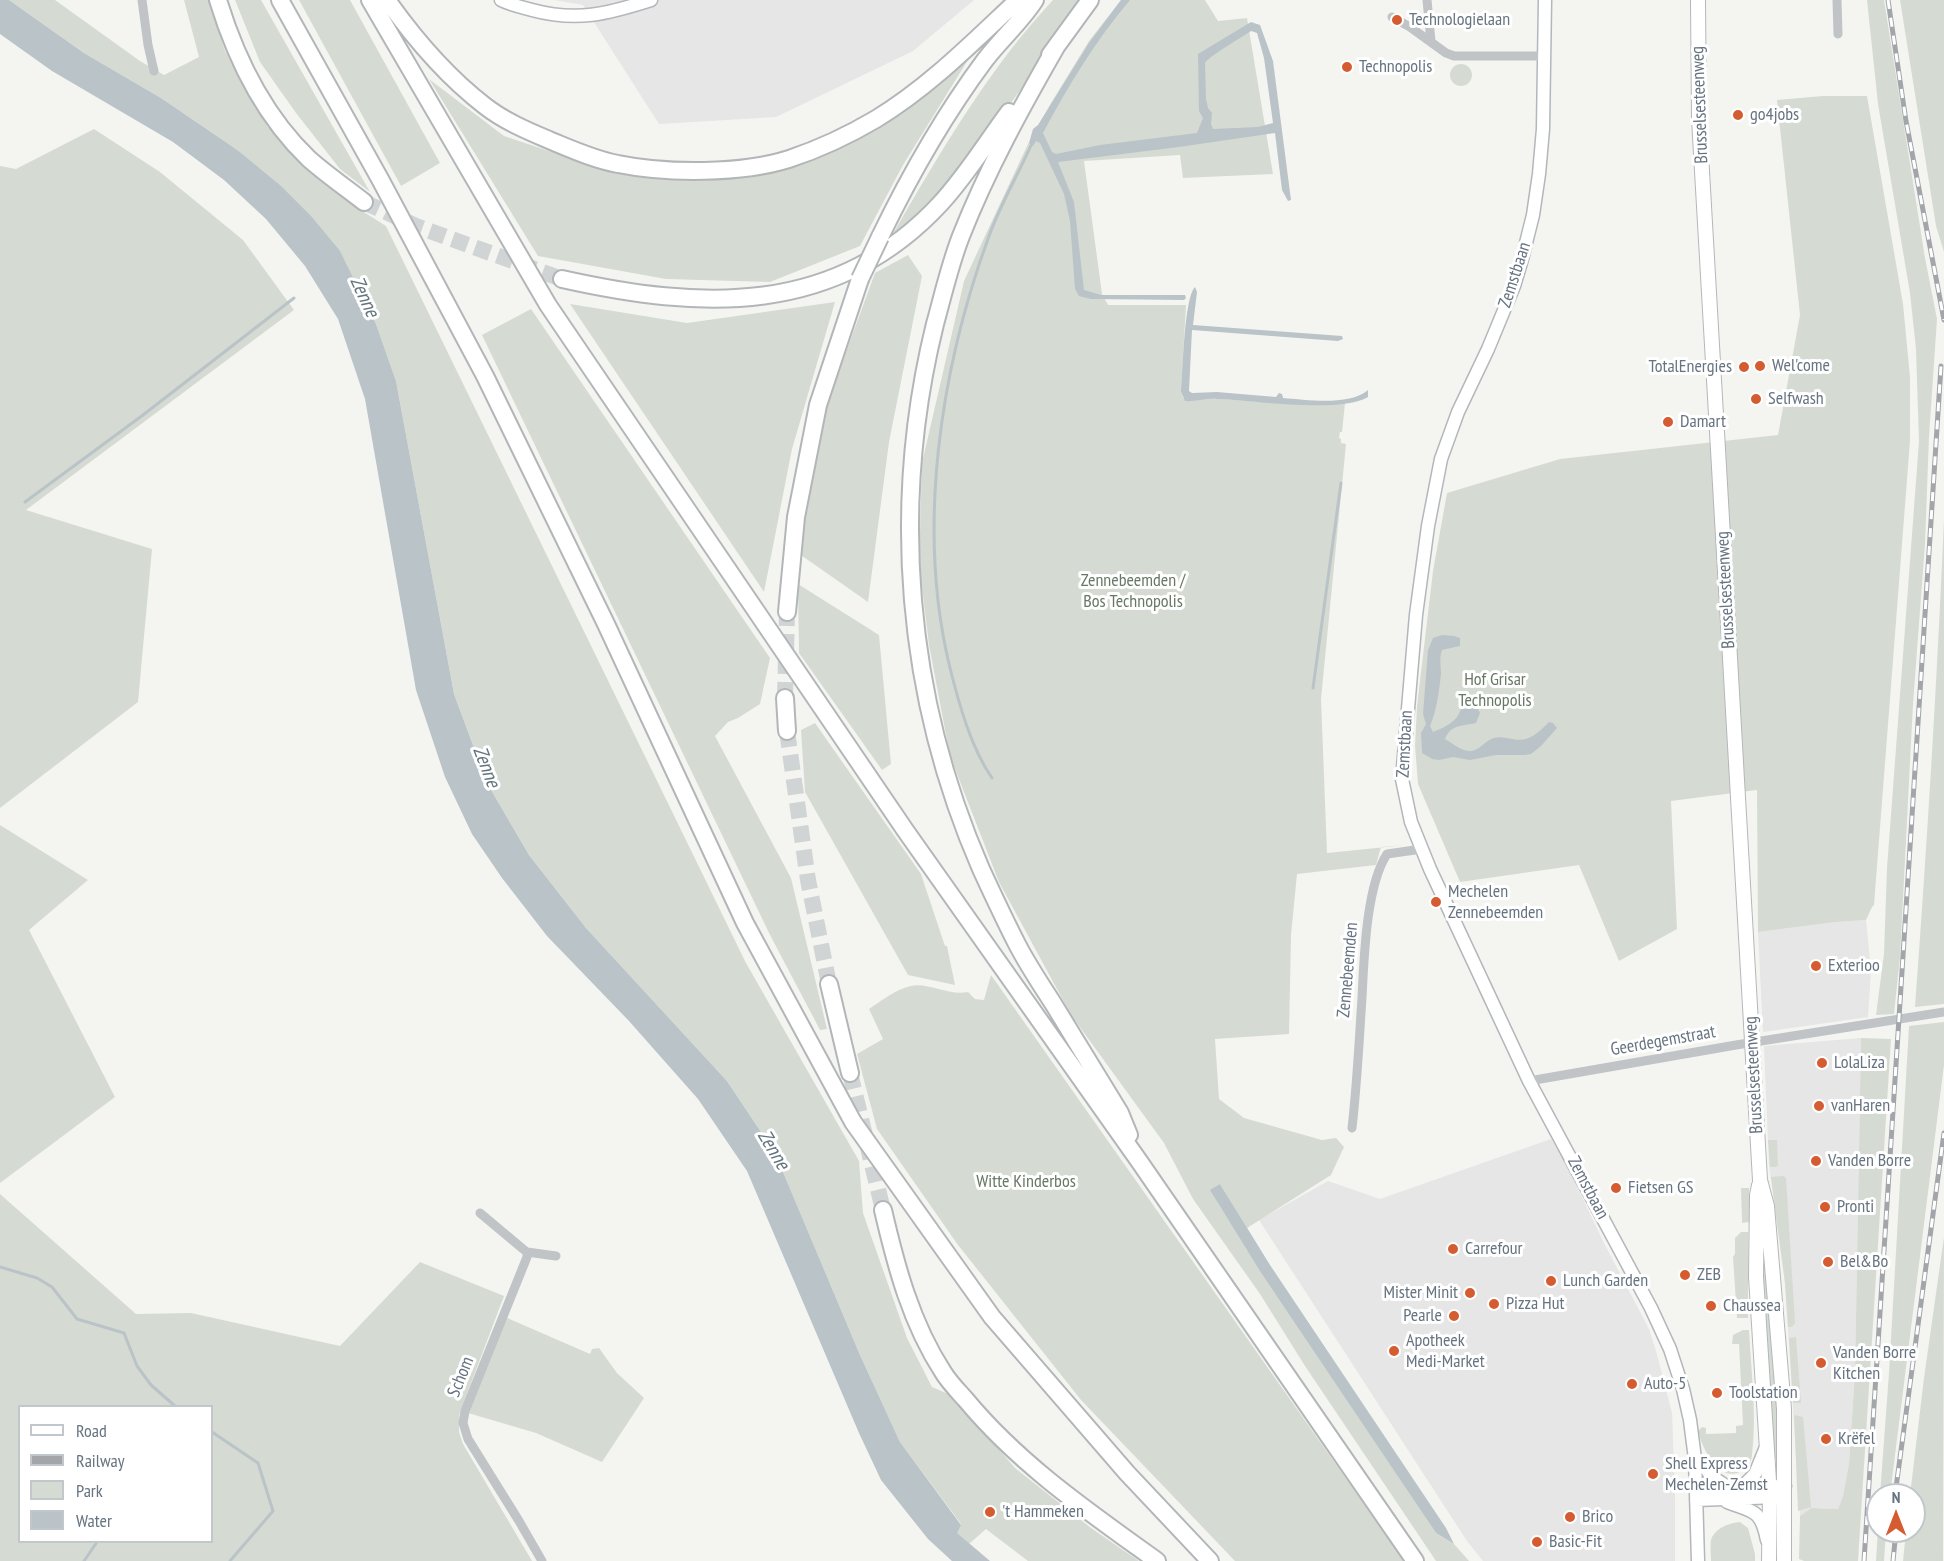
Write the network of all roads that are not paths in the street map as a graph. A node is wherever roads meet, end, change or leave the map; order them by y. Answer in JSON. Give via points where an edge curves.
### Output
{"nodes":[{"id":1,"x":141,"y":0,"type":"edge"},
{"id":2,"x":218,"y":0,"type":"edge"},
{"id":3,"x":280,"y":0,"type":"edge"},
{"id":4,"x":370,"y":0,"type":"edge"},
{"id":5,"x":387,"y":0,"type":"edge"},
{"id":6,"x":501,"y":0,"type":"edge"},
{"id":7,"x":651,"y":0,"type":"edge"},
{"id":8,"x":1018,"y":0,"type":"edge"},
{"id":9,"x":1035,"y":0,"type":"edge"},
{"id":10,"x":1090,"y":0,"type":"edge"},
{"id":11,"x":1426,"y":0,"type":"edge"},
{"id":12,"x":1545,"y":0,"type":"edge"},
{"id":13,"x":1698,"y":0,"type":"edge"},
{"id":14,"x":1838,"y":0,"type":"edge"},
{"id":15,"x":1392,"y":17,"type":"dead end"},
{"id":16,"x":1838,"y":34,"type":"dead end"},
{"id":17,"x":1431,"y":41,"type":"junction"},
{"id":18,"x":1056,"y":46,"type":"junction"},
{"id":19,"x":1545,"y":56,"type":"junction"},
{"id":20,"x":154,"y":71,"type":"dead end"},
{"id":21,"x":363,"y":202,"type":"tunnel mouth"},
{"id":22,"x":562,"y":279,"type":"tunnel mouth"},
{"id":23,"x":787,"y":612,"type":"tunnel mouth"},
{"id":24,"x":785,"y":698,"type":"tunnel mouth"},
{"id":25,"x":787,"y":731,"type":"tunnel mouth"},
{"id":26,"x":1422,"y":849,"type":"junction"},
{"id":27,"x":829,"y":984,"type":"tunnel mouth"},
{"id":28,"x":1944,"y":1012,"type":"edge"},
{"id":29,"x":1753,"y":1043,"type":"junction"},
{"id":30,"x":850,"y":1074,"type":"tunnel mouth"},
{"id":31,"x":1529,"y":1082,"type":"junction"},
{"id":32,"x":1352,"y":1128,"type":"dead end"},
{"id":33,"x":1139,"y":1161,"type":"junction"},
{"id":34,"x":1760,"y":1180,"type":"junction"},
{"id":35,"x":883,"y":1210,"type":"tunnel mouth"},
{"id":36,"x":480,"y":1214,"type":"dead end"},
{"id":37,"x":527,"y":1252,"type":"junction"},
{"id":38,"x":556,"y":1256,"type":"dead end"},
{"id":39,"x":1766,"y":1447,"type":"junction"},
{"id":40,"x":1695,"y":1460,"type":"junction"},
{"id":41,"x":1735,"y":1488,"type":"junction"},
{"id":42,"x":1770,"y":1492,"type":"junction"},
{"id":43,"x":1785,"y":1492,"type":"junction"},
{"id":44,"x":1696,"y":1494,"type":"junction"},
{"id":45,"x":1721,"y":1499,"type":"junction"},
{"id":46,"x":1769,"y":1556,"type":"edge"},
{"id":47,"x":542,"y":1561,"type":"edge"},
{"id":48,"x":1157,"y":1561,"type":"edge"},
{"id":49,"x":1210,"y":1561,"type":"edge"},
{"id":50,"x":1415,"y":1561,"type":"edge"},
{"id":51,"x":1698,"y":1561,"type":"edge"},
{"id":52,"x":1784,"y":1561,"type":"edge"}],
"edges":[{"from":1,"to":20,"type":"street"},
{"from":2,"to":21,"type":"highway","via":[[253,88],[309,158]]},
{"from":3,"to":49,"type":"highway","via":[[485,376],[591,592],[745,923],[853,1122],[992,1317],[1127,1473]]},
{"from":4,"to":33,"type":"highway","via":[[548,305],[892,811]]},
{"from":5,"to":8,"type":"highway","via":[[413,37],[454,81],[487,108],[525,130],[616,164],[699,171],[788,159],[874,120],[913,96]]},
{"from":6,"to":7,"type":"street","via":[[553,15],[588,17]]},
{"from":9,"to":23,"type":"highway","bridge":true,"via":[[947,114],[901,193],[860,279],[818,405],[796,517]]},
{"from":10,"to":18,"type":"highway"},
{"from":11,"to":17,"type":"street"},
{"from":12,"to":19,"type":"street","name":"Zemstbaan"},
{"from":13,"to":29,"type":"main road","name":"Brusselsesteenweg","via":[[1701,142]]},
{"from":14,"to":16,"type":"street"},
{"from":15,"to":17,"type":"street"},
{"from":17,"to":19,"type":"street","via":[[1454,56]]},
{"from":18,"to":22,"type":"highway","via":[[940,204],[890,249],[864,265],[833,278],[765,296],[683,299],[610,290]]},
{"from":18,"to":33,"type":"highway","via":[[1012,122],[985,181],[960,238],[940,303],[924,368],[910,483],[912,605],[920,669],[935,736],[981,867],[1019,948],[1120,1113]]},
{"from":19,"to":26,"type":"street","name":"Zemstbaan","via":[[1541,159],[1527,239],[1501,317],[1447,440],[1428,526],[1402,779],[1411,822]]},
{"from":24,"to":25,"type":"highway"},
{"from":26,"to":31,"type":"street","name":"Zemstbaan"},
{"from":26,"to":32,"type":"street","name":"Zennebeemden","via":[[1387,854],[1372,896],[1365,935]]},
{"from":27,"to":30,"type":"highway"},
{"from":28,"to":29,"type":"street","name":"Geerdegemstraat"},
{"from":29,"to":31,"type":"street","name":"Geerdegemstraat"},
{"from":29,"to":34,"type":"main road","name":"Brusselsesteenweg"},
{"from":31,"to":40,"type":"street","name":"Zemstbaan","via":[[1666,1341],[1683,1389]]},
{"from":33,"to":50,"type":"highway"},
{"from":34,"to":39,"type":"main road","name":"Brusselsesteenweg","via":[[1756,1195],[1756,1277]]},
{"from":34,"to":43,"type":"main road","name":"Brusselsesteenweg","via":[[1767,1206],[1778,1331]]},
{"from":35,"to":48,"type":"highway","via":[[899,1277],[919,1329],[943,1372],[1016,1454]]},
{"from":36,"to":37,"type":"street"},
{"from":37,"to":38,"type":"street"},
{"from":37,"to":47,"type":"street","name":"Schom","via":[[463,1423],[474,1451]]},
{"from":39,"to":41,"type":"street","via":[[1755,1474]]},
{"from":39,"to":42,"type":"main road","name":"Brusselsesteenweg"},
{"from":40,"to":41,"type":"street","via":[[1711,1476]]},
{"from":40,"to":44,"type":"street","name":"Zemstbaan"},
{"from":41,"to":42,"type":"street"},
{"from":41,"to":44,"type":"street"},
{"from":42,"to":43,"type":"street"},
{"from":42,"to":45,"type":"street"},
{"from":42,"to":46,"type":"main road","name":"Brusselsesteenweg"},
{"from":43,"to":52,"type":"main road","name":"Brusselsesteenweg"},
{"from":44,"to":45,"type":"street"},
{"from":44,"to":51,"type":"street","name":"Zemstbaan"},
{"from":45,"to":46,"type":"street","via":[[1746,1507],[1759,1517]]}]}
